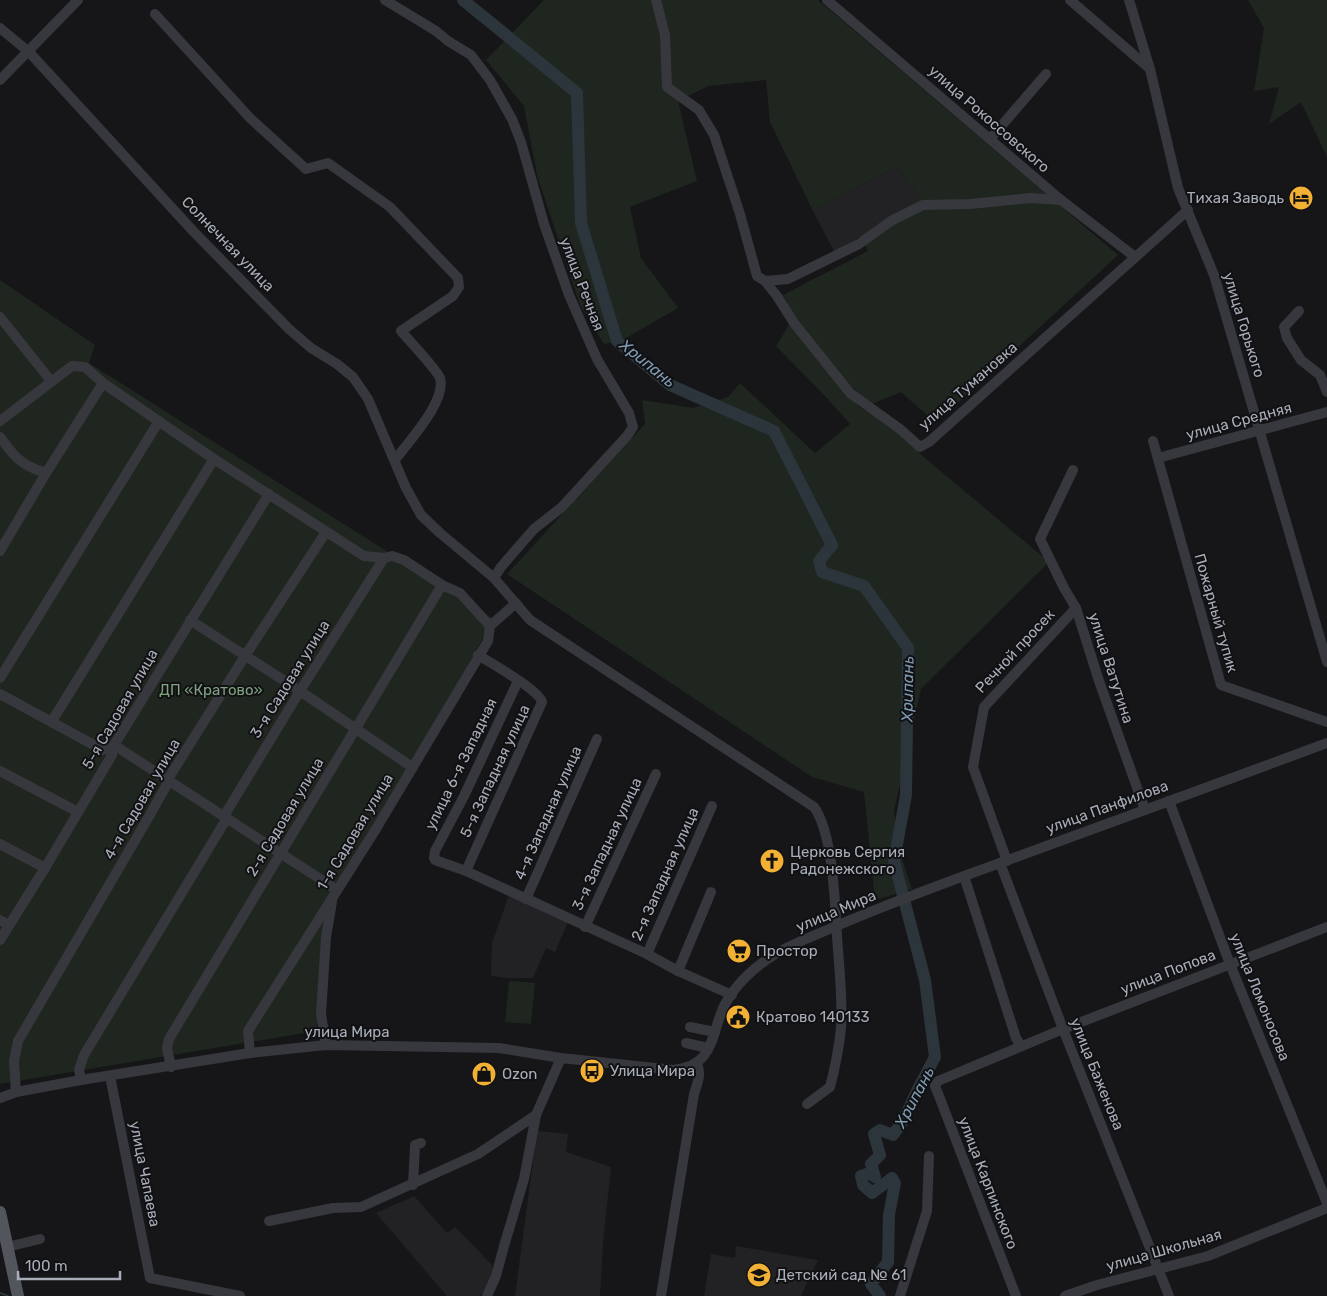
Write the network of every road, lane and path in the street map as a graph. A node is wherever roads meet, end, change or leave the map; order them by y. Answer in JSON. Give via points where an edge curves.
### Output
{"nodes":[{"id":1,"x":78,"y":0,"type":"edge"},
{"id":2,"x":385,"y":0,"type":"edge"},
{"id":3,"x":656,"y":0,"type":"edge"},
{"id":4,"x":827,"y":0,"type":"edge"},
{"id":5,"x":1070,"y":0,"type":"edge"},
{"id":6,"x":1128,"y":0,"type":"edge"},
{"id":7,"x":155,"y":14,"type":"dead end"},
{"id":8,"x":0,"y":28,"type":"edge"},
{"id":9,"x":29,"y":52,"type":"junction"},
{"id":10,"x":1150,"y":69,"type":"junction"},
{"id":11,"x":1046,"y":74,"type":"dead end"},
{"id":12,"x":0,"y":80,"type":"edge"},
{"id":13,"x":990,"y":138,"type":"junction"},
{"id":14,"x":1061,"y":200,"type":"junction"},
{"id":15,"x":1188,"y":210,"type":"junction"},
{"id":16,"x":1135,"y":257,"type":"junction"},
{"id":17,"x":765,"y":281,"type":"junction"},
{"id":18,"x":1299,"y":311,"type":"dead end"},
{"id":19,"x":0,"y":317,"type":"edge"},
{"id":20,"x":52,"y":381,"type":"junction"},
{"id":21,"x":103,"y":383,"type":"junction"},
{"id":22,"x":1327,"y":392,"type":"edge"},
{"id":23,"x":1327,"y":412,"type":"edge"},
{"id":24,"x":0,"y":421,"type":"edge"},
{"id":25,"x":159,"y":421,"type":"junction"},
{"id":26,"x":1260,"y":432,"type":"junction"},
{"id":27,"x":0,"y":437,"type":"edge"},
{"id":28,"x":1153,"y":440,"type":"dead end"},
{"id":29,"x":1158,"y":458,"type":"junction"},
{"id":30,"x":214,"y":460,"type":"junction"},
{"id":31,"x":394,"y":460,"type":"junction"},
{"id":32,"x":1074,"y":470,"type":"dead end"},
{"id":33,"x":46,"y":472,"type":"junction"},
{"id":34,"x":269,"y":494,"type":"junction"},
{"id":35,"x":326,"y":532,"type":"junction"},
{"id":36,"x":0,"y":550,"type":"edge"},
{"id":37,"x":384,"y":558,"type":"junction"},
{"id":38,"x":494,"y":578,"type":"junction"},
{"id":39,"x":442,"y":585,"type":"junction"},
{"id":40,"x":516,"y":603,"type":"junction"},
{"id":41,"x":1076,"y":608,"type":"junction"},
{"id":42,"x":190,"y":620,"type":"junction"},
{"id":43,"x":490,"y":626,"type":"junction"},
{"id":44,"x":478,"y":655,"type":"junction"},
{"id":45,"x":245,"y":656,"type":"junction"},
{"id":46,"x":1327,"y":662,"type":"edge"},
{"id":47,"x":0,"y":678,"type":"edge"},
{"id":48,"x":518,"y":681,"type":"junction"},
{"id":49,"x":300,"y":691,"type":"junction"},
{"id":50,"x":0,"y":694,"type":"edge"},
{"id":51,"x":52,"y":721,"type":"junction"},
{"id":52,"x":1327,"y":722,"type":"edge"},
{"id":53,"x":355,"y":728,"type":"junction"},
{"id":54,"x":597,"y":739,"type":"dead end"},
{"id":55,"x":1327,"y":743,"type":"edge"},
{"id":56,"x":114,"y":745,"type":"junction"},
{"id":57,"x":412,"y":767,"type":"junction"},
{"id":58,"x":0,"y":770,"type":"edge"},
{"id":59,"x":656,"y":774,"type":"dead end"},
{"id":60,"x":168,"y":779,"type":"junction"},
{"id":61,"x":1168,"y":801,"type":"junction"},
{"id":62,"x":712,"y":806,"type":"dead end"},
{"id":63,"x":1145,"y":810,"type":"junction"},
{"id":64,"x":78,"y":812,"type":"junction"},
{"id":65,"x":225,"y":817,"type":"junction"},
{"id":66,"x":0,"y":844,"type":"edge"},
{"id":67,"x":280,"y":854,"type":"junction"},
{"id":68,"x":1004,"y":862,"type":"junction"},
{"id":69,"x":45,"y":868,"type":"junction"},
{"id":70,"x":466,"y":871,"type":"junction"},
{"id":71,"x":964,"y":876,"type":"junction"},
{"id":72,"x":710,"y":892,"type":"dead end"},
{"id":73,"x":335,"y":894,"type":"junction"},
{"id":74,"x":526,"y":899,"type":"junction"},
{"id":75,"x":903,"y":899,"type":"joint"},
{"id":76,"x":4,"y":923,"type":"edge"},
{"id":77,"x":836,"y":926,"type":"junction"},
{"id":78,"x":585,"y":927,"type":"junction"},
{"id":79,"x":1327,"y":927,"type":"edge"},
{"id":80,"x":0,"y":940,"type":"edge"},
{"id":81,"x":647,"y":954,"type":"junction"},
{"id":82,"x":1230,"y":964,"type":"junction"},
{"id":83,"x":678,"y":972,"type":"junction"},
{"id":84,"x":732,"y":995,"type":"junction"},
{"id":85,"x":690,"y":1026,"type":"dead end"},
{"id":86,"x":1063,"y":1029,"type":"junction"},
{"id":87,"x":715,"y":1032,"type":"junction"},
{"id":88,"x":686,"y":1043,"type":"dead end"},
{"id":89,"x":326,"y":1045,"type":"junction"},
{"id":90,"x":1021,"y":1046,"type":"junction"},
{"id":91,"x":708,"y":1048,"type":"junction"},
{"id":92,"x":250,"y":1053,"type":"junction"},
{"id":93,"x":562,"y":1058,"type":"junction"},
{"id":94,"x":697,"y":1064,"type":"junction"},
{"id":95,"x":171,"y":1067,"type":"junction"},
{"id":96,"x":110,"y":1076,"type":"junction"},
{"id":97,"x":81,"y":1080,"type":"junction"},
{"id":98,"x":938,"y":1081,"type":"joint"},
{"id":99,"x":16,"y":1092,"type":"junction"},
{"id":100,"x":0,"y":1098,"type":"edge"},
{"id":101,"x":807,"y":1104,"type":"dead end"},
{"id":102,"x":536,"y":1116,"type":"junction"},
{"id":103,"x":421,"y":1144,"type":"dead end"},
{"id":104,"x":929,"y":1156,"type":"dead end"},
{"id":105,"x":411,"y":1186,"type":"junction"},
{"id":106,"x":1327,"y":1203,"type":"edge"},
{"id":107,"x":1327,"y":1208,"type":"edge"},
{"id":108,"x":0,"y":1212,"type":"edge"},
{"id":109,"x":269,"y":1221,"type":"dead end"},
{"id":110,"x":40,"y":1240,"type":"dead end"},
{"id":111,"x":7,"y":1247,"type":"junction"},
{"id":112,"x":1159,"y":1270,"type":"junction"},
{"id":113,"x":18,"y":1296,"type":"edge"},
{"id":114,"x":240,"y":1296,"type":"edge"},
{"id":115,"x":487,"y":1296,"type":"edge"},
{"id":116,"x":661,"y":1296,"type":"edge"},
{"id":117,"x":900,"y":1296,"type":"edge"},
{"id":118,"x":1016,"y":1296,"type":"edge"},
{"id":119,"x":1065,"y":1296,"type":"edge"},
{"id":120,"x":1169,"y":1296,"type":"edge"}],
"edges":[{"from":1,"to":9,"type":"street"},
{"from":2,"to":38,"type":"street","name":"улица Речная","via":[[471,55],[490,80],[521,142],[544,224],[569,295],[597,359],[629,413],[633,427],[562,507],[534,529]]},
{"from":3,"to":17,"type":"street","name":"улица Тумановка","via":[[665,36],[666,87],[699,110],[714,135],[757,276]]},
{"from":4,"to":13,"type":"street","name":"улица Рокоссовского"},
{"from":5,"to":10,"type":"street"},
{"from":6,"to":10,"type":"street","name":"улица Горького"},
{"from":7,"to":31,"type":"street","via":[[250,118],[306,169],[328,164],[390,207],[458,278],[459,287],[453,296],[401,331],[440,376],[442,388],[430,414]]},
{"from":8,"to":9,"type":"street","name":"Солнечная улица"},
{"from":9,"to":12,"type":"street"},
{"from":9,"to":31,"type":"street","name":"Солнечная улица","via":[[193,231],[289,329],[353,377],[368,400]]},
{"from":10,"to":15,"type":"street","name":"улица Горького","via":[[1178,188]]},
{"from":11,"to":13,"type":"street"},
{"from":13,"to":14,"type":"street","name":"улица Рокоссовского"},
{"from":14,"to":16,"type":"street","name":"улица Рокоссовского"},
{"from":14,"to":17,"type":"street","via":[[1030,198],[923,205],[891,221],[859,244],[788,279]]},
{"from":15,"to":16,"type":"street","name":"улица Тумановка"},
{"from":15,"to":26,"type":"street","name":"улица Горького","via":[[1214,275]]},
{"from":16,"to":17,"type":"street","name":"улица Тумановка","via":[[930,442],[920,447],[850,393]]},
{"from":18,"to":22,"type":"street","via":[[1284,327],[1287,338],[1301,360],[1320,375]]},
{"from":19,"to":20,"type":"street"},
{"from":20,"to":21,"type":"street","via":[[72,366],[79,366],[85,367]]},
{"from":20,"to":24,"type":"street"},
{"from":21,"to":25,"type":"street"},
{"from":21,"to":33,"type":"street"},
{"from":23,"to":26,"type":"street","name":"улица Средняя"},
{"from":25,"to":30,"type":"street"},
{"from":25,"to":47,"type":"street"},
{"from":26,"to":29,"type":"street","name":"улица Средняя"},
{"from":26,"to":46,"type":"street","name":"улица Горького"},
{"from":27,"to":33,"type":"street","via":[[21,462],[29,468]]},
{"from":28,"to":29,"type":"street","name":"Пожарный тупик"},
{"from":29,"to":52,"type":"street","name":"Пожарный тупик","via":[[1221,684]]},
{"from":30,"to":34,"type":"street"},
{"from":30,"to":51,"type":"street"},
{"from":31,"to":38,"type":"street","name":"Солнечная улица","via":[[421,515]]},
{"from":32,"to":41,"type":"street","name":"улица Ватутина","via":[[1040,539]]},
{"from":33,"to":36,"type":"street"},
{"from":34,"to":35,"type":"street"},
{"from":34,"to":42,"type":"street","name":"5-я Садовая улица"},
{"from":35,"to":37,"type":"street","via":[[364,556]]},
{"from":35,"to":45,"type":"street","name":"4-я Садовая улица"},
{"from":37,"to":39,"type":"street","via":[[392,556],[404,560]]},
{"from":37,"to":49,"type":"street","name":"3-я Садовая улица"},
{"from":38,"to":40,"type":"street","name":"Солнечная улица"},
{"from":39,"to":43,"type":"street","via":[[460,593]]},
{"from":39,"to":53,"type":"street","name":"2-я Садовая улица"},
{"from":40,"to":43,"type":"street"},
{"from":40,"to":77,"type":"street","name":"Солнечная улица","via":[[530,620],[814,806],[827,846]]},
{"from":41,"to":63,"type":"street","name":"улица Ватутина"},
{"from":41,"to":68,"type":"street","name":"Речной просек","via":[[984,707],[973,767]]},
{"from":42,"to":45,"type":"street"},
{"from":42,"to":56,"type":"street","name":"5-я Садовая улица"},
{"from":43,"to":44,"type":"street","name":"1-я Садовая улица","via":[[488,641]]},
{"from":44,"to":48,"type":"street","name":"5-я Западная улица"},
{"from":44,"to":57,"type":"street","name":"1-я Садовая улица"},
{"from":45,"to":49,"type":"street"},
{"from":45,"to":60,"type":"street","name":"4-я Садовая улица"},
{"from":48,"to":70,"type":"street","name":"5-я Западная улица","via":[[542,698],[542,705]]},
{"from":48,"to":70,"type":"street","name":"улица 6-я Западная","via":[[435,851],[435,860]]},
{"from":49,"to":53,"type":"street"},
{"from":49,"to":65,"type":"street","name":"3-я Садовая улица"},
{"from":50,"to":51,"type":"street"},
{"from":51,"to":56,"type":"street","via":[[103,750]]},
{"from":53,"to":57,"type":"street"},
{"from":53,"to":67,"type":"street","name":"2-я Садовая улица"},
{"from":54,"to":74,"type":"street","name":"4-я Западная улица"},
{"from":55,"to":61,"type":"street","name":"улица Панфилова"},
{"from":56,"to":60,"type":"street"},
{"from":56,"to":64,"type":"street","name":"5-я Садовая улица","via":[[112,755]]},
{"from":57,"to":73,"type":"street","name":"1-я Садовая улица"},
{"from":58,"to":64,"type":"street"},
{"from":59,"to":78,"type":"street","name":"3-я Западная улица"},
{"from":60,"to":65,"type":"street"},
{"from":60,"to":99,"type":"street","name":"4-я Садовая улица","via":[[18,1041],[14,1061]]},
{"from":61,"to":63,"type":"street","name":"улица Панфилова"},
{"from":61,"to":82,"type":"street","name":"улица Ломоносова"},
{"from":62,"to":81,"type":"street","name":"2-я Западная улица"},
{"from":63,"to":68,"type":"street","name":"улица Панфилова"},
{"from":64,"to":69,"type":"street","name":"5-я Садовая улица"},
{"from":65,"to":67,"type":"street"},
{"from":65,"to":97,"type":"street","name":"3-я Садовая улица","via":[[84,1055],[79,1070]]},
{"from":66,"to":69,"type":"street"},
{"from":67,"to":73,"type":"street"},
{"from":67,"to":95,"type":"street","name":"2-я Садовая улица","via":[[169,1039],[167,1048]]},
{"from":68,"to":71,"type":"street","name":"улица Панфилова"},
{"from":68,"to":86,"type":"street","name":"улица Баженова"},
{"from":69,"to":76,"type":"street","name":"5-я Садовая улица"},
{"from":70,"to":74,"type":"street"},
{"from":71,"to":75,"type":"street","name":"улица Панфилова"},
{"from":71,"to":90,"type":"street"},
{"from":72,"to":83,"type":"street"},
{"from":73,"to":89,"type":"street","via":[[326,937],[320,1014]]},
{"from":73,"to":92,"type":"street","name":"1-я Садовая улица","via":[[248,1031]]},
{"from":74,"to":78,"type":"street"},
{"from":75,"to":77,"type":"street","name":"улица Мира"},
{"from":76,"to":80,"type":"street","name":"5-я Садовая улица"},
{"from":77,"to":84,"type":"street","name":"улица Мира","via":[[779,952],[742,979]]},
{"from":77,"to":101,"type":"street","name":"Солнечная улица","via":[[842,995],[836,1061],[830,1087]]},
{"from":78,"to":81,"type":"street"},
{"from":79,"to":82,"type":"street","name":"улица Попова"},
{"from":81,"to":83,"type":"street"},
{"from":82,"to":86,"type":"street","name":"улица Попова"},
{"from":82,"to":106,"type":"street","name":"улица Ломоносова"},
{"from":83,"to":84,"type":"street"},
{"from":84,"to":87,"type":"street","name":"улица Мира","via":[[725,1004]]},
{"from":85,"to":87,"type":"street"},
{"from":86,"to":90,"type":"street","name":"улица Попова"},
{"from":86,"to":112,"type":"street","name":"улица Баженова"},
{"from":87,"to":91,"type":"street","name":"улица Мира"},
{"from":88,"to":91,"type":"street"},
{"from":89,"to":92,"type":"street","name":"улица Мира"},
{"from":89,"to":93,"type":"street","name":"улица Мира","via":[[499,1048]]},
{"from":90,"to":98,"type":"street","name":"улица Попова"},
{"from":91,"to":94,"type":"street","name":"улица Мира"},
{"from":92,"to":95,"type":"street","name":"улица Мира"},
{"from":93,"to":94,"type":"street","name":"улица Мира","via":[[674,1070]]},
{"from":93,"to":102,"type":"street"},
{"from":94,"to":116,"type":"street","via":[[699,1079]]},
{"from":95,"to":96,"type":"street","name":"улица Мира"},
{"from":96,"to":97,"type":"street","name":"улица Мира"},
{"from":96,"to":114,"type":"street","name":"улица Чапаева","via":[[150,1278]]},
{"from":97,"to":99,"type":"street","name":"улица Мира"},
{"from":98,"to":118,"type":"street","name":"улица Карпинского","via":[[935,1086]]},
{"from":99,"to":100,"type":"street","name":"улица Мира"},
{"from":102,"to":105,"type":"street","via":[[478,1154]]},
{"from":102,"to":115,"type":"street","via":[[524,1179],[496,1276]]},
{"from":103,"to":105,"type":"street","via":[[415,1145]]},
{"from":104,"to":117,"type":"street","via":[[926,1211]]},
{"from":105,"to":109,"type":"street","via":[[361,1207],[332,1208]]},
{"from":107,"to":112,"type":"street","name":"улица Школьная","via":[[1208,1256]]},
{"from":108,"to":111,"type":"main road"},
{"from":110,"to":111,"type":"street"},
{"from":111,"to":113,"type":"main road"},
{"from":112,"to":119,"type":"street","name":"улица Школьная"},
{"from":112,"to":120,"type":"street","name":"улица Баженова"}]}
